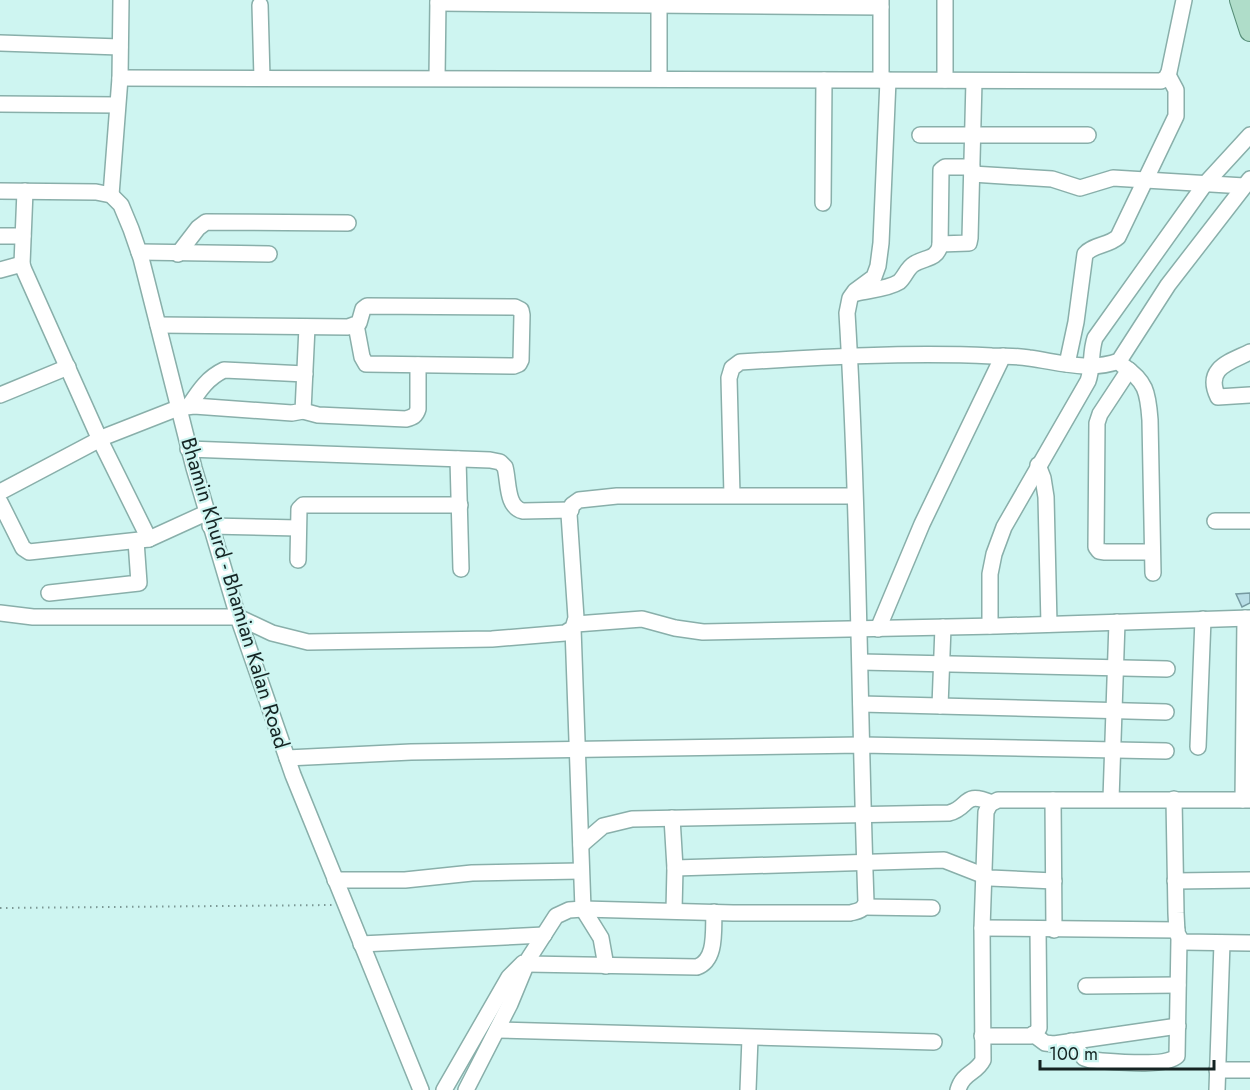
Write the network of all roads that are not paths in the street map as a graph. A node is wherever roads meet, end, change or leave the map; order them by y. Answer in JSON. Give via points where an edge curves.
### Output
{"nodes":[{"id":1,"x":121,"y":0,"type":"edge"},
{"id":2,"x":945,"y":0,"type":"edge"},
{"id":3,"x":1184,"y":0,"type":"edge"},
{"id":4,"x":1241,"y":1,"type":"edge"},
{"id":5,"x":438,"y":2,"type":"edge"},
{"id":6,"x":659,"y":3,"type":"edge"},
{"id":7,"x":260,"y":4,"type":"dead end"},
{"id":8,"x":881,"y":4,"type":"edge"},
{"id":9,"x":1250,"y":31,"type":"edge"},
{"id":10,"x":0,"y":43,"type":"edge"},
{"id":11,"x":120,"y":47,"type":"junction"},
{"id":12,"x":1168,"y":75,"type":"junction"},
{"id":13,"x":120,"y":78,"type":"junction"},
{"id":14,"x":262,"y":78,"type":"junction"},
{"id":15,"x":437,"y":78,"type":"junction"},
{"id":16,"x":659,"y":79,"type":"junction"},
{"id":17,"x":824,"y":80,"type":"junction"},
{"id":18,"x":884,"y":80,"type":"junction"},
{"id":19,"x":945,"y":80,"type":"junction"},
{"id":20,"x":974,"y":81,"type":"junction"},
{"id":21,"x":0,"y":104,"type":"edge"},
{"id":22,"x":117,"y":105,"type":"junction"},
{"id":23,"x":920,"y":135,"type":"dead end"},
{"id":24,"x":973,"y":135,"type":"junction"},
{"id":25,"x":1088,"y":135,"type":"dead end"},
{"id":26,"x":1250,"y":135,"type":"edge"},
{"id":27,"x":972,"y":170,"type":"junction"},
{"id":28,"x":1146,"y":180,"type":"junction"},
{"id":29,"x":1247,"y":182,"type":"edge"},
{"id":30,"x":1205,"y":183,"type":"junction"},
{"id":31,"x":0,"y":191,"type":"edge"},
{"id":32,"x":25,"y":191,"type":"junction"},
{"id":33,"x":111,"y":195,"type":"junction"},
{"id":34,"x":824,"y":203,"type":"dead end"},
{"id":35,"x":348,"y":223,"type":"dead end"},
{"id":36,"x":0,"y":236,"type":"edge"},
{"id":37,"x":23,"y":236,"type":"junction"},
{"id":38,"x":940,"y":244,"type":"junction"},
{"id":39,"x":140,"y":252,"type":"junction"},
{"id":40,"x":178,"y":254,"type":"junction"},
{"id":41,"x":269,"y":254,"type":"dead end"},
{"id":42,"x":22,"y":264,"type":"junction"},
{"id":43,"x":0,"y":270,"type":"edge"},
{"id":44,"x":853,"y":293,"type":"junction"},
{"id":45,"x":158,"y":325,"type":"junction"},
{"id":46,"x":356,"y":325,"type":"junction"},
{"id":47,"x":307,"y":327,"type":"junction"},
{"id":48,"x":1250,"y":352,"type":"edge"},
{"id":49,"x":849,"y":356,"type":"junction"},
{"id":50,"x":1003,"y":356,"type":"junction"},
{"id":51,"x":1067,"y":364,"type":"junction"},
{"id":52,"x":418,"y":365,"type":"junction"},
{"id":53,"x":1123,"y":366,"type":"junction"},
{"id":54,"x":68,"y":367,"type":"junction"},
{"id":55,"x":1091,"y":367,"type":"junction"},
{"id":56,"x":305,"y":374,"type":"junction"},
{"id":57,"x":0,"y":395,"type":"edge"},
{"id":58,"x":1250,"y":395,"type":"edge"},
{"id":59,"x":184,"y":407,"type":"junction"},
{"id":60,"x":303,"y":411,"type":"junction"},
{"id":61,"x":100,"y":440,"type":"junction"},
{"id":62,"x":189,"y":449,"type":"junction"},
{"id":63,"x":458,"y":459,"type":"junction"},
{"id":64,"x":1038,"y":465,"type":"junction"},
{"id":65,"x":0,"y":492,"type":"edge"},
{"id":66,"x":732,"y":495,"type":"junction"},
{"id":67,"x":854,"y":496,"type":"junction"},
{"id":68,"x":0,"y":501,"type":"edge"},
{"id":69,"x":460,"y":505,"type":"junction"},
{"id":70,"x":570,"y":510,"type":"junction"},
{"id":71,"x":208,"y":519,"type":"junction"},
{"id":72,"x":1215,"y":520,"type":"dead end"},
{"id":73,"x":1250,"y":521,"type":"edge"},
{"id":74,"x":298,"y":528,"type":"junction"},
{"id":75,"x":143,"y":540,"type":"junction"},
{"id":76,"x":1152,"y":552,"type":"junction"},
{"id":77,"x":298,"y":560,"type":"dead end"},
{"id":78,"x":461,"y":569,"type":"dead end"},
{"id":79,"x":1153,"y":573,"type":"dead end"},
{"id":80,"x":49,"y":592,"type":"dead end"},
{"id":81,"x":0,"y":613,"type":"edge"},
{"id":82,"x":238,"y":617,"type":"junction"},
{"id":83,"x":1248,"y":618,"type":"edge"},
{"id":84,"x":1203,"y":619,"type":"junction"},
{"id":85,"x":1117,"y":622,"type":"junction"},
{"id":86,"x":1049,"y":624,"type":"junction"},
{"id":87,"x":574,"y":626,"type":"junction"},
{"id":88,"x":943,"y":627,"type":"junction"},
{"id":89,"x":990,"y":627,"type":"junction"},
{"id":90,"x":860,"y":629,"type":"junction"},
{"id":91,"x":878,"y":629,"type":"junction"},
{"id":92,"x":861,"y":662,"type":"junction"},
{"id":93,"x":941,"y":664,"type":"junction"},
{"id":94,"x":1116,"y":668,"type":"junction"},
{"id":95,"x":1167,"y":669,"type":"dead end"},
{"id":96,"x":1247,"y":678,"type":"edge"},
{"id":97,"x":861,"y":705,"type":"junction"},
{"id":98,"x":940,"y":706,"type":"junction"},
{"id":99,"x":1114,"y":711,"type":"junction"},
{"id":100,"x":1166,"y":712,"type":"dead end"},
{"id":101,"x":1247,"y":736,"type":"edge"},
{"id":102,"x":861,"y":745,"type":"junction"},
{"id":103,"x":1198,"y":747,"type":"dead end"},
{"id":104,"x":577,"y":749,"type":"junction"},
{"id":105,"x":1113,"y":749,"type":"junction"},
{"id":106,"x":1166,"y":751,"type":"dead end"},
{"id":107,"x":287,"y":758,"type":"junction"},
{"id":108,"x":1053,"y":800,"type":"junction"},
{"id":109,"x":1111,"y":800,"type":"junction"},
{"id":110,"x":1174,"y":800,"type":"junction"},
{"id":111,"x":1246,"y":800,"type":"edge"},
{"id":112,"x":992,"y":803,"type":"junction"},
{"id":113,"x":862,"y":813,"type":"junction"},
{"id":114,"x":672,"y":818,"type":"junction"},
{"id":115,"x":581,"y":845,"type":"junction"},
{"id":116,"x":864,"y":861,"type":"junction"},
{"id":117,"x":675,"y":868,"type":"junction"},
{"id":118,"x":581,"y":871,"type":"junction"},
{"id":119,"x":983,"y":875,"type":"junction"},
{"id":120,"x":335,"y":880,"type":"junction"},
{"id":121,"x":1250,"y":880,"type":"edge"},
{"id":122,"x":1054,"y":881,"type":"junction"},
{"id":123,"x":1175,"y":881,"type":"junction"},
{"id":124,"x":864,"y":908,"type":"junction"},
{"id":125,"x":932,"y":908,"type":"dead end"},
{"id":126,"x":583,"y":909,"type":"junction"},
{"id":127,"x":674,"y":910,"type":"junction"},
{"id":128,"x":714,"y":912,"type":"junction"},
{"id":129,"x":982,"y":928,"type":"junction"},
{"id":130,"x":1038,"y":929,"type":"junction"},
{"id":131,"x":1054,"y":930,"type":"junction"},
{"id":132,"x":1178,"y":934,"type":"junction"},
{"id":133,"x":544,"y":935,"type":"junction"},
{"id":134,"x":1222,"y":943,"type":"junction"},
{"id":135,"x":1250,"y":943,"type":"edge"},
{"id":136,"x":361,"y":944,"type":"junction"},
{"id":137,"x":528,"y":961,"type":"junction"},
{"id":138,"x":606,"y":966,"type":"junction"},
{"id":139,"x":1178,"y":985,"type":"junction"},
{"id":140,"x":1086,"y":986,"type":"dead end"},
{"id":141,"x":1178,"y":1026,"type":"junction"},
{"id":142,"x":497,"y":1030,"type":"junction"},
{"id":143,"x":1033,"y":1034,"type":"junction"},
{"id":144,"x":982,"y":1036,"type":"junction"},
{"id":145,"x":750,"y":1038,"type":"junction"},
{"id":146,"x":1071,"y":1041,"type":"junction"},
{"id":147,"x":934,"y":1042,"type":"dead end"},
{"id":148,"x":1217,"y":1070,"type":"junction"},
{"id":149,"x":1250,"y":1070,"type":"edge"},
{"id":150,"x":421,"y":1090,"type":"edge"},
{"id":151,"x":444,"y":1090,"type":"edge"},
{"id":152,"x":466,"y":1090,"type":"edge"},
{"id":153,"x":748,"y":1090,"type":"edge"},
{"id":154,"x":958,"y":1090,"type":"edge"},
{"id":155,"x":1217,"y":1090,"type":"edge"}],
"edges":[{"from":1,"to":11,"type":"street"},
{"from":2,"to":19,"type":"street"},
{"from":3,"to":12,"type":"street"},
{"from":4,"to":9,"type":"main road"},
{"from":5,"to":6,"type":"street"},
{"from":5,"to":15,"type":"street"},
{"from":6,"to":8,"type":"street"},
{"from":6,"to":16,"type":"street"},
{"from":7,"to":14,"type":"street"},
{"from":8,"to":18,"type":"street"},
{"from":10,"to":11,"type":"street"},
{"from":11,"to":13,"type":"street"},
{"from":12,"to":20,"type":"street","via":[[1155,82]]},
{"from":12,"to":28,"type":"street","via":[[1176,90],[1176,116]]},
{"from":13,"to":14,"type":"street"},
{"from":13,"to":22,"type":"street"},
{"from":14,"to":15,"type":"street"},
{"from":15,"to":16,"type":"street"},
{"from":16,"to":17,"type":"street"},
{"from":17,"to":18,"type":"street"},
{"from":17,"to":34,"type":"street"},
{"from":18,"to":19,"type":"street"},
{"from":18,"to":44,"type":"street","via":[[878,266],[874,277]]},
{"from":19,"to":20,"type":"street"},
{"from":20,"to":24,"type":"street"},
{"from":21,"to":22,"type":"street"},
{"from":22,"to":33,"type":"street"},
{"from":23,"to":24,"type":"street"},
{"from":24,"to":25,"type":"street"},
{"from":24,"to":27,"type":"street"},
{"from":26,"to":30,"type":"street"},
{"from":27,"to":28,"type":"street","via":[[1052,179],[1080,188],[1113,178]]},
{"from":27,"to":38,"type":"street","via":[[969,243]]},
{"from":27,"to":38,"type":"street","via":[[940,170]]},
{"from":28,"to":30,"type":"street"},
{"from":28,"to":51,"type":"street","via":[[1118,237],[1085,254]]},
{"from":29,"to":30,"type":"street"},
{"from":29,"to":53,"type":"street","via":[[1168,285],[1129,348]]},
{"from":30,"to":55,"type":"street","via":[[1102,327],[1091,350]]},
{"from":31,"to":32,"type":"street"},
{"from":32,"to":33,"type":"street"},
{"from":32,"to":37,"type":"street"},
{"from":33,"to":39,"type":"street","name":"Bhamin Khurd - Bhamian Kalan Road","via":[[121,205]]},
{"from":35,"to":40,"type":"street","via":[[206,222]]},
{"from":36,"to":37,"type":"street"},
{"from":37,"to":42,"type":"street"},
{"from":38,"to":44,"type":"street","via":[[933,257],[912,266],[900,281]]},
{"from":39,"to":40,"type":"street"},
{"from":39,"to":45,"type":"street","name":"Bhamin Khurd - Bhamian Kalan Road"},
{"from":40,"to":41,"type":"street"},
{"from":42,"to":43,"type":"street"},
{"from":42,"to":54,"type":"street"},
{"from":44,"to":49,"type":"street","via":[[847,313]]},
{"from":45,"to":47,"type":"street"},
{"from":45,"to":59,"type":"street","name":"Bhamin Khurd - Bhamian Kalan Road"},
{"from":46,"to":47,"type":"street"},
{"from":46,"to":52,"type":"street","via":[[366,364]]},
{"from":46,"to":52,"type":"street","via":[[367,306],[521,310],[519,364]]},
{"from":47,"to":56,"type":"street"},
{"from":48,"to":58,"type":"street","via":[[1215,374],[1218,397]]},
{"from":49,"to":50,"type":"street"},
{"from":49,"to":66,"type":"street","via":[[740,363],[732,368]]},
{"from":49,"to":67,"type":"street"},
{"from":50,"to":51,"type":"street"},
{"from":50,"to":91,"type":"street","via":[[922,524]]},
{"from":51,"to":55,"type":"street"},
{"from":52,"to":60,"type":"street","via":[[418,409],[413,417],[318,415]]},
{"from":53,"to":55,"type":"street"},
{"from":53,"to":76,"type":"street","via":[[1140,380],[1148,398]]},
{"from":53,"to":76,"type":"street","via":[[1097,423],[1096,547],[1105,552]]},
{"from":54,"to":57,"type":"street"},
{"from":54,"to":61,"type":"street"},
{"from":55,"to":64,"type":"street","via":[[1088,381]]},
{"from":56,"to":59,"type":"street","via":[[224,370],[214,375]]},
{"from":56,"to":60,"type":"street"},
{"from":59,"to":60,"type":"street"},
{"from":59,"to":61,"type":"street"},
{"from":59,"to":62,"type":"street","name":"Bhamin Khurd - Bhamian Kalan Road"},
{"from":61,"to":65,"type":"street"},
{"from":61,"to":75,"type":"street"},
{"from":62,"to":63,"type":"street"},
{"from":62,"to":71,"type":"street","name":"Bhamin Khurd - Bhamian Kalan Road"},
{"from":63,"to":69,"type":"street"},
{"from":63,"to":70,"type":"street","via":[[490,460],[506,467],[516,509]]},
{"from":64,"to":86,"type":"street","via":[[1046,497]]},
{"from":64,"to":89,"type":"street","via":[[1004,527],[994,554]]},
{"from":66,"to":67,"type":"street"},
{"from":66,"to":70,"type":"street","via":[[593,497],[579,500]]},
{"from":67,"to":90,"type":"street"},
{"from":68,"to":75,"type":"street","via":[[26,551]]},
{"from":69,"to":74,"type":"street","via":[[303,505],[299,509]]},
{"from":69,"to":78,"type":"street"},
{"from":70,"to":87,"type":"street"},
{"from":71,"to":74,"type":"street"},
{"from":71,"to":75,"type":"street"},
{"from":71,"to":82,"type":"street","name":"Bhamin Khurd - Bhamian Kalan Road"},
{"from":72,"to":73,"type":"street"},
{"from":74,"to":77,"type":"street"},
{"from":75,"to":80,"type":"street","via":[[139,583]]},
{"from":76,"to":79,"type":"street"},
{"from":81,"to":82,"type":"street","via":[[33,617]]},
{"from":82,"to":87,"type":"street","via":[[290,639],[317,643],[492,639],[566,633]]},
{"from":82,"to":107,"type":"street","name":"Bhamin Khurd - Bhamian Kalan Road"},
{"from":83,"to":84,"type":"street"},
{"from":83,"to":96,"type":"street"},
{"from":84,"to":85,"type":"street"},
{"from":84,"to":103,"type":"street"},
{"from":85,"to":86,"type":"street"},
{"from":85,"to":94,"type":"street"},
{"from":86,"to":89,"type":"street"},
{"from":87,"to":90,"type":"street","via":[[630,619],[703,632]]},
{"from":87,"to":104,"type":"street"},
{"from":88,"to":89,"type":"street"},
{"from":88,"to":91,"type":"street"},
{"from":88,"to":93,"type":"street"},
{"from":90,"to":91,"type":"street"},
{"from":90,"to":92,"type":"street"},
{"from":92,"to":93,"type":"street"},
{"from":92,"to":97,"type":"street"},
{"from":93,"to":94,"type":"street"},
{"from":93,"to":98,"type":"street"},
{"from":94,"to":95,"type":"street"},
{"from":94,"to":99,"type":"street"},
{"from":96,"to":101,"type":"street"},
{"from":97,"to":98,"type":"street"},
{"from":97,"to":102,"type":"street"},
{"from":98,"to":99,"type":"street"},
{"from":99,"to":100,"type":"street"},
{"from":99,"to":105,"type":"street"},
{"from":101,"to":111,"type":"street"},
{"from":102,"to":104,"type":"street"},
{"from":102,"to":105,"type":"street"},
{"from":102,"to":113,"type":"street"},
{"from":104,"to":107,"type":"street"},
{"from":104,"to":115,"type":"street"},
{"from":105,"to":106,"type":"street"},
{"from":105,"to":109,"type":"street"},
{"from":107,"to":120,"type":"street","name":"Bhamin Khurd - Bhamian Kalan Road"},
{"from":108,"to":109,"type":"street"},
{"from":108,"to":112,"type":"street"},
{"from":108,"to":122,"type":"street"},
{"from":109,"to":110,"type":"street"},
{"from":110,"to":111,"type":"street"},
{"from":110,"to":123,"type":"street"},
{"from":112,"to":113,"type":"street","via":[[968,799],[949,813]]},
{"from":112,"to":119,"type":"street","via":[[986,812]]},
{"from":113,"to":114,"type":"street"},
{"from":113,"to":116,"type":"street"},
{"from":114,"to":115,"type":"street","via":[[632,819],[603,826]]},
{"from":114,"to":117,"type":"street"},
{"from":115,"to":118,"type":"street"},
{"from":116,"to":117,"type":"street"},
{"from":116,"to":119,"type":"street","via":[[944,860]]},
{"from":116,"to":124,"type":"street"},
{"from":117,"to":127,"type":"street"},
{"from":118,"to":120,"type":"street"},
{"from":118,"to":126,"type":"street"},
{"from":119,"to":122,"type":"street"},
{"from":119,"to":129,"type":"street"},
{"from":120,"to":136,"type":"street","name":"Bhamin Khurd - Bhamian Kalan Road"},
{"from":121,"to":123,"type":"street"},
{"from":122,"to":131,"type":"street"},
{"from":123,"to":132,"type":"street"},
{"from":124,"to":125,"type":"street"},
{"from":124,"to":128,"type":"street","via":[[850,913]]},
{"from":126,"to":127,"type":"street"},
{"from":126,"to":133,"type":"street","via":[[556,916]]},
{"from":126,"to":138,"type":"street","via":[[601,938]]},
{"from":127,"to":128,"type":"street"},
{"from":128,"to":138,"type":"street","via":[[710,957],[705,964]]},
{"from":129,"to":130,"type":"street"},
{"from":129,"to":144,"type":"street"},
{"from":130,"to":131,"type":"street"},
{"from":130,"to":143,"type":"street","via":[[1040,1021]]},
{"from":131,"to":132,"type":"street"},
{"from":132,"to":134,"type":"street","via":[[1182,942]]},
{"from":132,"to":139,"type":"street"},
{"from":133,"to":136,"type":"street"},
{"from":133,"to":137,"type":"street"},
{"from":134,"to":135,"type":"street"},
{"from":134,"to":148,"type":"street"},
{"from":136,"to":150,"type":"street","name":"Bhamin Khurd - Bhamian Kalan Road"},
{"from":137,"to":138,"type":"street"},
{"from":137,"to":142,"type":"street"},
{"from":137,"to":151,"type":"street","via":[[509,977]]},
{"from":139,"to":140,"type":"street"},
{"from":139,"to":141,"type":"street"},
{"from":141,"to":146,"type":"street"},
{"from":141,"to":146,"type":"street","via":[[1177,1056],[1158,1062],[1090,1060]]},
{"from":142,"to":145,"type":"street"},
{"from":142,"to":152,"type":"street"},
{"from":143,"to":144,"type":"street"},
{"from":143,"to":146,"type":"street","via":[[1045,1043]]},
{"from":144,"to":154,"type":"street","via":[[983,1060],[964,1076]]},
{"from":145,"to":147,"type":"street"},
{"from":145,"to":153,"type":"street"},
{"from":148,"to":149,"type":"street"},
{"from":148,"to":155,"type":"street"}]}
